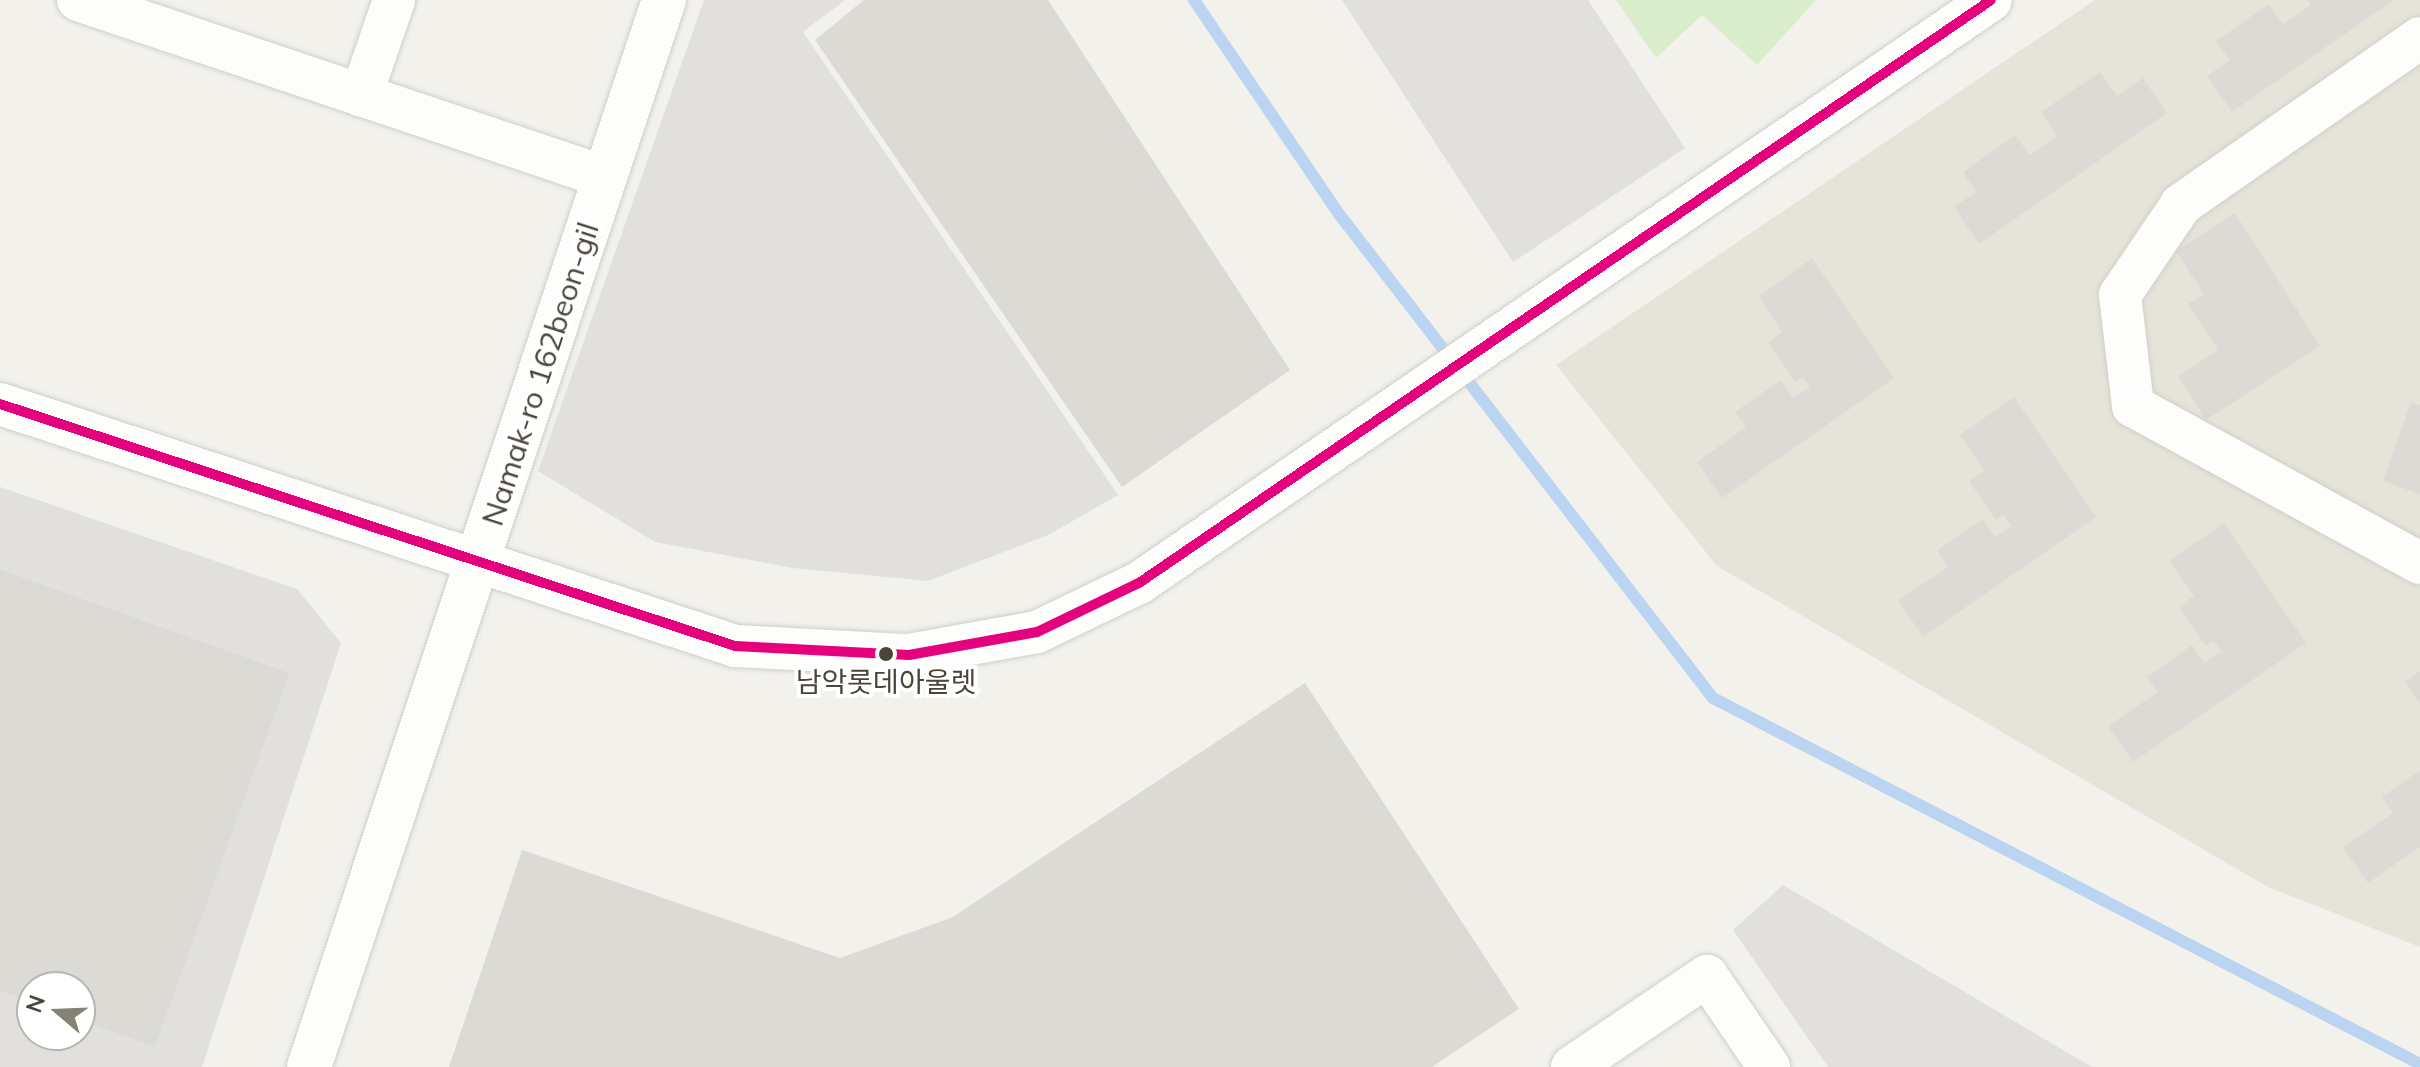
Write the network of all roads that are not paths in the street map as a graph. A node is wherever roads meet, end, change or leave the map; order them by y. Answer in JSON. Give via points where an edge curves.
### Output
{"nodes":[{"id":1,"x":78,"y":0,"type":"edge"},
{"id":2,"x":394,"y":0,"type":"edge"},
{"id":3,"x":664,"y":0,"type":"edge"},
{"id":4,"x":1991,"y":0,"type":"edge"},
{"id":5,"x":2420,"y":38,"type":"edge"},
{"id":6,"x":361,"y":96,"type":"junction"},
{"id":7,"x":605,"y":177,"type":"junction"},
{"id":8,"x":0,"y":404,"type":"edge"},
{"id":9,"x":2420,"y":563,"type":"edge"},
{"id":10,"x":476,"y":565,"type":"junction"},
{"id":11,"x":309,"y":1067,"type":"edge"},
{"id":12,"x":1572,"y":1067,"type":"edge"},
{"id":13,"x":1769,"y":1067,"type":"edge"}],
"edges":[{"from":1,"to":6,"type":"street"},
{"from":2,"to":6,"type":"street"},
{"from":3,"to":7,"type":"street","name":"Namak-ro 162beon-gil"},
{"from":4,"to":10,"type":"street","via":[[1550,307],[1139,583],[1037,632],[909,655],[735,646]]},
{"from":5,"to":9,"type":"street","via":[[2181,205],[2120,295],[2133,406]]},
{"from":6,"to":7,"type":"street"},
{"from":7,"to":10,"type":"street","name":"Namak-ro 162beon-gil"},
{"from":8,"to":10,"type":"street"},
{"from":10,"to":11,"type":"street","name":"Namak-ro 162beon-gil"},
{"from":12,"to":13,"type":"street","via":[[1707,976]]}]}
